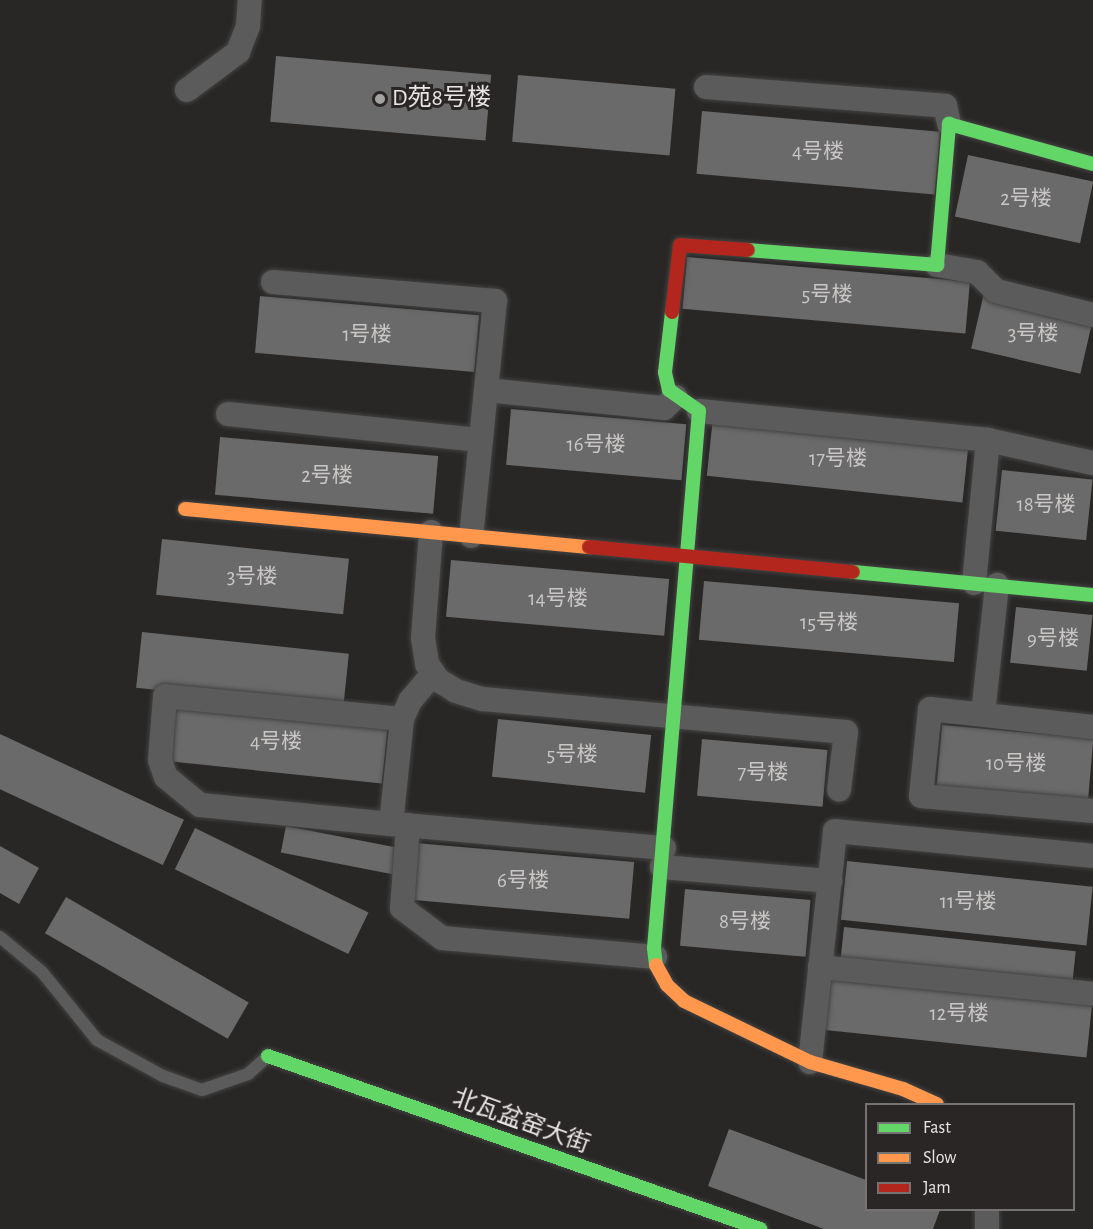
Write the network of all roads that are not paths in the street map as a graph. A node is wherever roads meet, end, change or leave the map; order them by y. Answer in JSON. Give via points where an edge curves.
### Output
{"nodes":[{"id":1,"x":250,"y":0,"type":"edge"},
{"id":2,"x":706,"y":87,"type":"dead end"},
{"id":3,"x":187,"y":90,"type":"dead end"},
{"id":4,"x":949,"y":124,"type":"junction"},
{"id":5,"x":1093,"y":164,"type":"edge"},
{"id":6,"x":936,"y":265,"type":"junction"},
{"id":7,"x":273,"y":282,"type":"dead end"},
{"id":8,"x":1093,"y":315,"type":"edge"},
{"id":9,"x":486,"y":390,"type":"junction"},
{"id":10,"x":676,"y":397,"type":"junction"},
{"id":11,"x":699,"y":411,"type":"junction"},
{"id":12,"x":228,"y":414,"type":"dead end"},
{"id":13,"x":481,"y":440,"type":"junction"},
{"id":14,"x":988,"y":440,"type":"junction"},
{"id":15,"x":1093,"y":463,"type":"edge"},
{"id":16,"x":185,"y":509,"type":"dead end"},
{"id":17,"x":430,"y":532,"type":"junction"},
{"id":18,"x":471,"y":536,"type":"junction"},
{"id":19,"x":687,"y":556,"type":"junction"},
{"id":20,"x":986,"y":584,"type":"junction"},
{"id":21,"x":1093,"y":595,"type":"edge"},
{"id":22,"x":433,"y":674,"type":"junction"},
{"id":23,"x":983,"y":714,"type":"junction"},
{"id":24,"x":674,"y":717,"type":"junction"},
{"id":25,"x":402,"y":719,"type":"junction"},
{"id":26,"x":1093,"y":727,"type":"edge"},
{"id":27,"x":839,"y":789,"type":"dead end"},
{"id":28,"x":1093,"y":811,"type":"edge"},
{"id":29,"x":400,"y":824,"type":"junction"},
{"id":30,"x":1093,"y":856,"type":"edge"},
{"id":31,"x":663,"y":857,"type":"junction"},
{"id":32,"x":830,"y":881,"type":"junction"},
{"id":33,"x":0,"y":937,"type":"edge"},
{"id":34,"x":655,"y":957,"type":"junction"},
{"id":35,"x":820,"y":967,"type":"junction"},
{"id":36,"x":1093,"y":994,"type":"edge"},
{"id":37,"x":268,"y":1056,"type":"joint"},
{"id":38,"x":810,"y":1062,"type":"junction"},
{"id":39,"x":935,"y":1103,"type":"edge"},
{"id":40,"x":987,"y":1211,"type":"edge"},
{"id":41,"x":760,"y":1229,"type":"edge"},
{"id":42,"x":987,"y":1229,"type":"edge"}],
"edges":[{"from":1,"to":3,"type":"street","via":[[248,26],[238,52]]},
{"from":2,"to":4,"type":"street","via":[[945,106]]},
{"from":4,"to":5,"type":"street"},
{"from":4,"to":6,"type":"street"},
{"from":6,"to":8,"type":"street","via":[[977,272],[996,291]]},
{"from":6,"to":10,"type":"street","via":[[680,245],[665,372],[669,390]]},
{"from":7,"to":9,"type":"street","via":[[495,301]]},
{"from":9,"to":10,"type":"street","via":[[664,408]]},
{"from":9,"to":13,"type":"street"},
{"from":10,"to":11,"type":"street"},
{"from":11,"to":14,"type":"street"},
{"from":11,"to":19,"type":"street"},
{"from":12,"to":13,"type":"street"},
{"from":13,"to":18,"type":"street"},
{"from":14,"to":15,"type":"street"},
{"from":14,"to":20,"type":"street"},
{"from":16,"to":17,"type":"street"},
{"from":17,"to":18,"type":"street"},
{"from":17,"to":22,"type":"street","via":[[423,638],[427,664]]},
{"from":18,"to":19,"type":"street"},
{"from":19,"to":20,"type":"street"},
{"from":19,"to":24,"type":"street"},
{"from":20,"to":21,"type":"street"},
{"from":20,"to":23,"type":"street"},
{"from":22,"to":24,"type":"street","via":[[456,691],[483,699]]},
{"from":22,"to":25,"type":"street","via":[[410,700]]},
{"from":23,"to":26,"type":"street"},
{"from":23,"to":28,"type":"street","via":[[930,708],[921,796]]},
{"from":24,"to":27,"type":"street","via":[[846,732]]},
{"from":24,"to":31,"type":"street"},
{"from":25,"to":29,"type":"street"},
{"from":25,"to":29,"type":"street","via":[[165,696],[159,760],[166,777],[200,805]]},
{"from":29,"to":31,"type":"street"},
{"from":29,"to":34,"type":"street","via":[[402,908],[442,938]]},
{"from":30,"to":32,"type":"street","via":[[835,831]]},
{"from":31,"to":32,"type":"street"},
{"from":31,"to":34,"type":"street"},
{"from":32,"to":35,"type":"street"},
{"from":33,"to":37,"type":"lane","via":[[42,972],[97,1040],[163,1076],[202,1090],[248,1074]]},
{"from":34,"to":38,"type":"street","via":[[667,986],[684,1001]]},
{"from":35,"to":36,"type":"street"},
{"from":35,"to":38,"type":"street"},
{"from":37,"to":41,"type":"street","name":"北瓦盆窑大街"},
{"from":38,"to":39,"type":"street","via":[[903,1089]]},
{"from":40,"to":42,"type":"street"}]}
